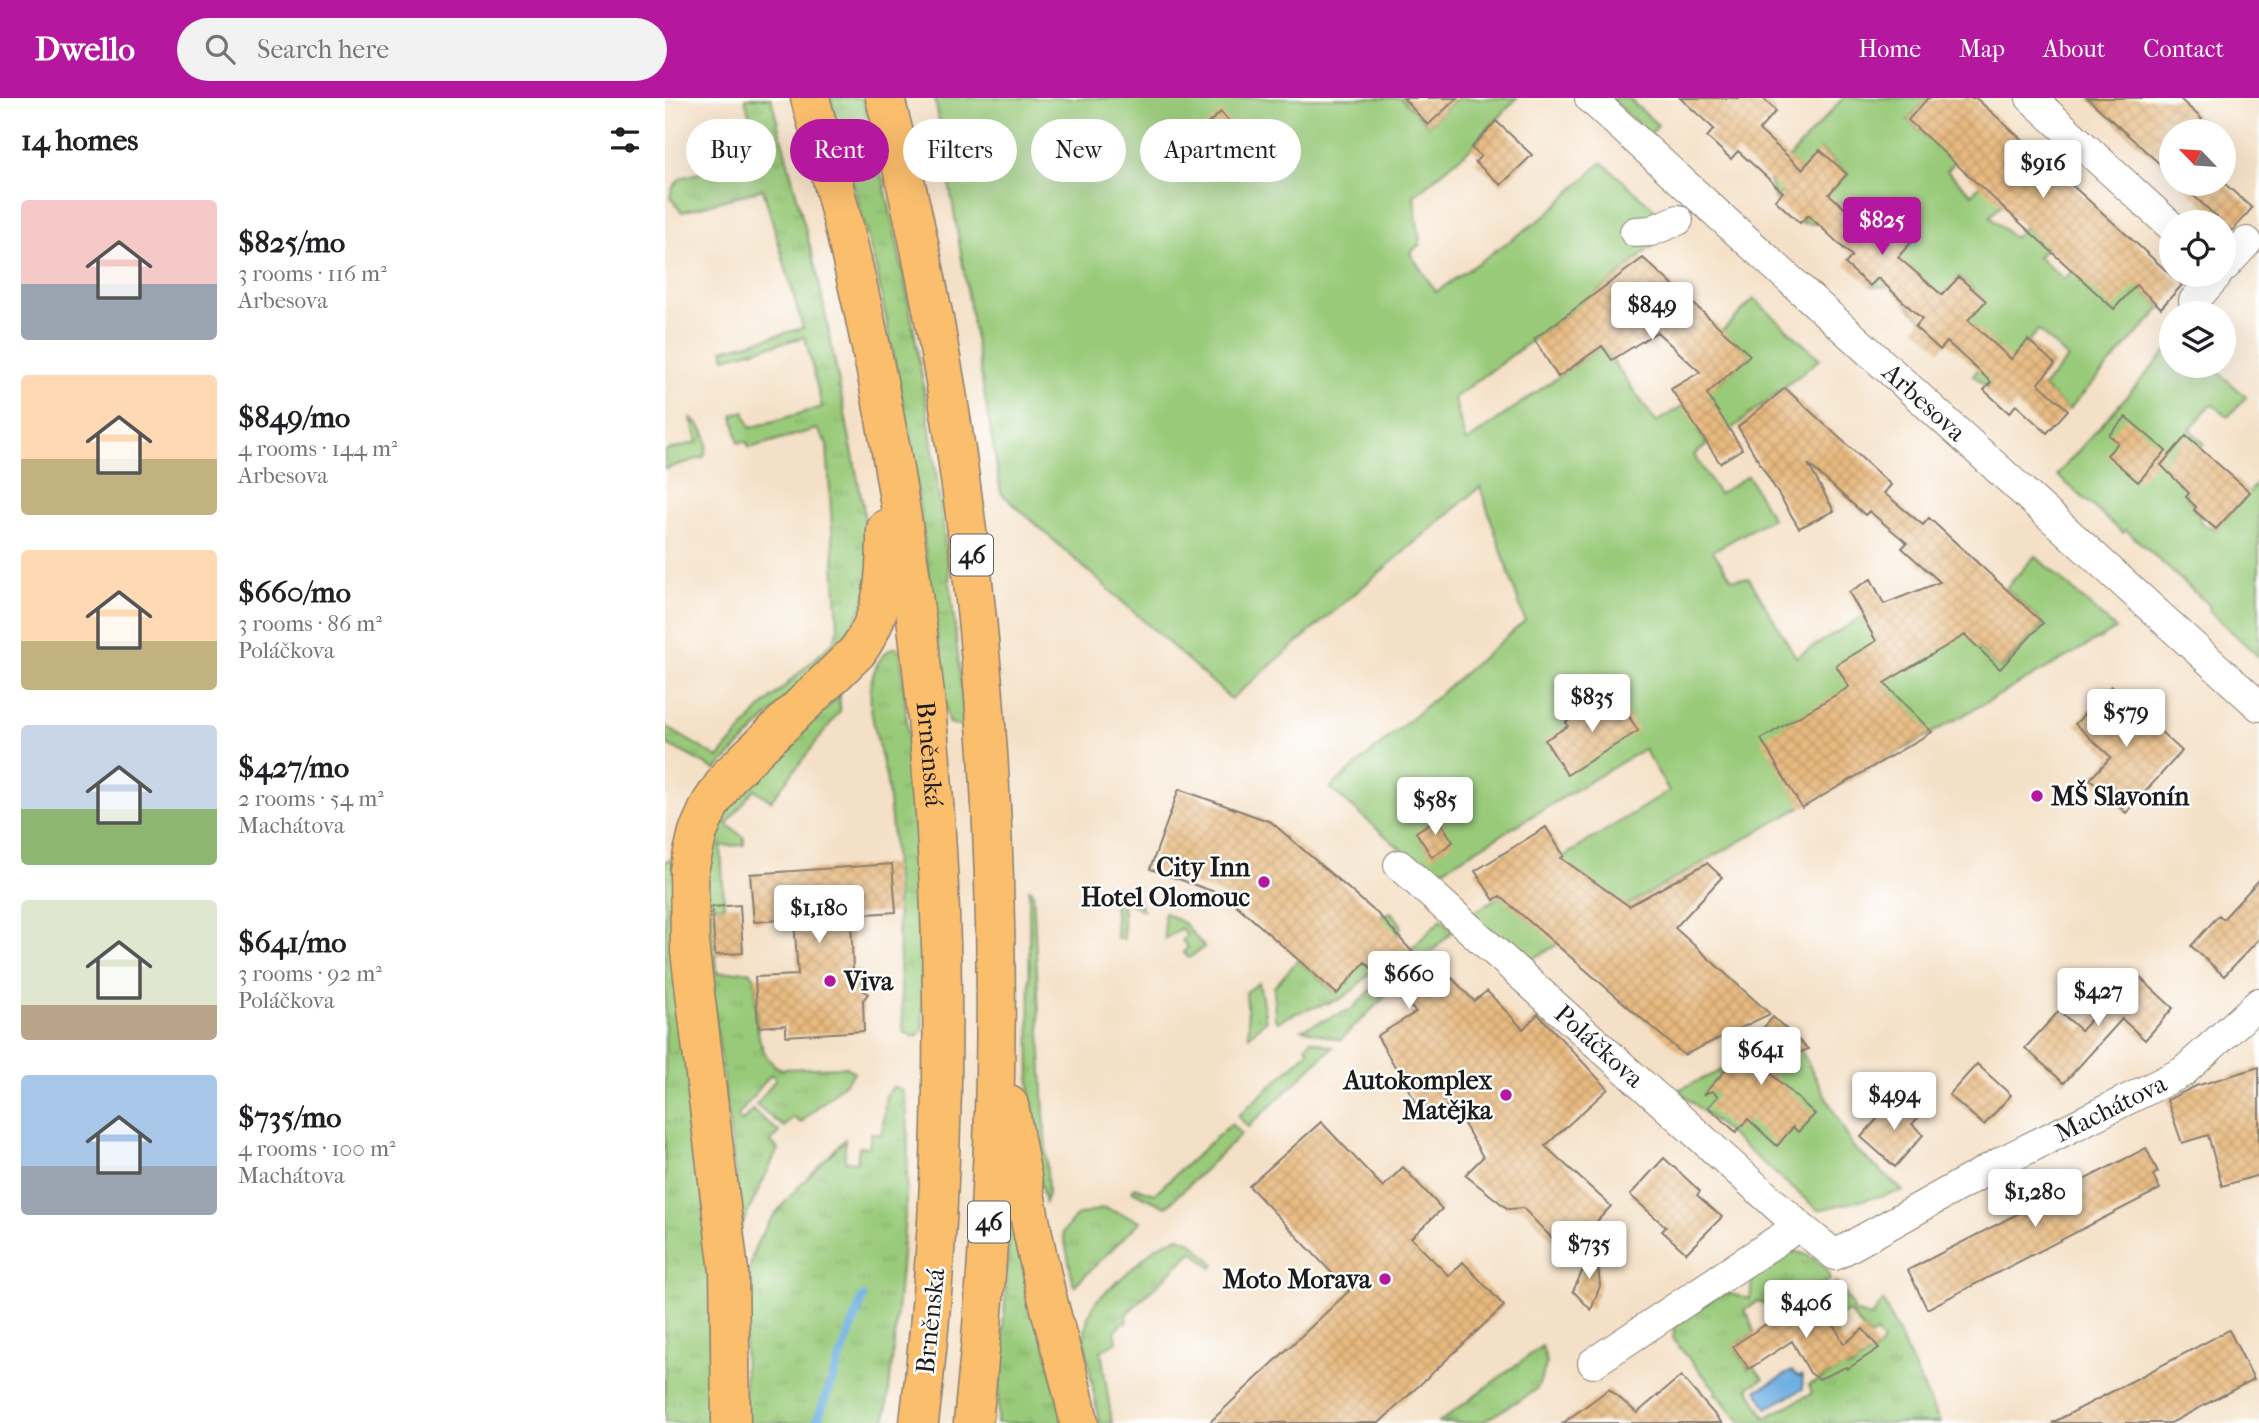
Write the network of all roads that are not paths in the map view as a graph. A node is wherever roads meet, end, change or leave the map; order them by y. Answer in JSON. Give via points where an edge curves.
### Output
{"nodes":[{"id":1,"x":810,"y":98,"type":"edge"},
{"id":2,"x":885,"y":98,"type":"edge"},
{"id":3,"x":1590,"y":98,"type":"edge"},
{"id":4,"x":2031,"y":98,"type":"edge"},
{"id":5,"x":2159,"y":214,"type":"edge"},
{"id":6,"x":1678,"y":220,"type":"dead end"},
{"id":7,"x":1635,"y":232,"type":"dead end"},
{"id":8,"x":2247,"y":242,"type":"dead end"},
{"id":9,"x":2236,"y":254,"type":"edge"},
{"id":10,"x":2206,"y":287,"type":"edge"},
{"id":11,"x":2194,"y":300,"type":"dead end"},
{"id":12,"x":885,"y":415,"type":"junction"},
{"id":13,"x":2259,"y":706,"type":"edge"},
{"id":14,"x":1399,"y":865,"type":"dead end"},
{"id":15,"x":2259,"y":1003,"type":"edge"},
{"id":16,"x":995,"y":1020,"type":"junction"},
{"id":17,"x":1799,"y":1226,"type":"junction"},
{"id":18,"x":1594,"y":1363,"type":"dead end"},
{"id":19,"x":731,"y":1423,"type":"edge"},
{"id":20,"x":919,"y":1423,"type":"edge"},
{"id":21,"x":973,"y":1423,"type":"edge"},
{"id":22,"x":1079,"y":1423,"type":"edge"}],
"edges":[{"from":1,"to":12,"type":"main road","name":"Brněnská","number":"46","via":[[843,219]]},
{"from":2,"to":16,"type":"main road","name":"Brněnská","number":"46","via":[[945,371],[971,552],[993,824]]},
{"from":3,"to":13,"type":"street","name":"Arbesova"},
{"from":4,"to":5,"type":"street"},
{"from":6,"to":7,"type":"street"},
{"from":8,"to":9,"type":"street"},
{"from":10,"to":11,"type":"street"},
{"from":12,"to":19,"type":"main road","via":[[885,581],[874,624],[857,652],[729,776],[698,832],[689,870],[690,952],[729,1271]]},
{"from":12,"to":20,"type":"main road","name":"Brněnská","number":"46","via":[[922,657],[943,964],[939,1238]]},
{"from":14,"to":17,"type":"street","name":"Poláčkova"},
{"from":15,"to":17,"type":"street","name":"Machátova","via":[[2183,1072],[2003,1161],[1835,1255]]},
{"from":16,"to":21,"type":"main road","name":"Brněnská","number":"46","via":[[987,1258]]},
{"from":16,"to":22,"type":"main road","via":[[1028,1211]]},
{"from":17,"to":18,"type":"street"}]}
